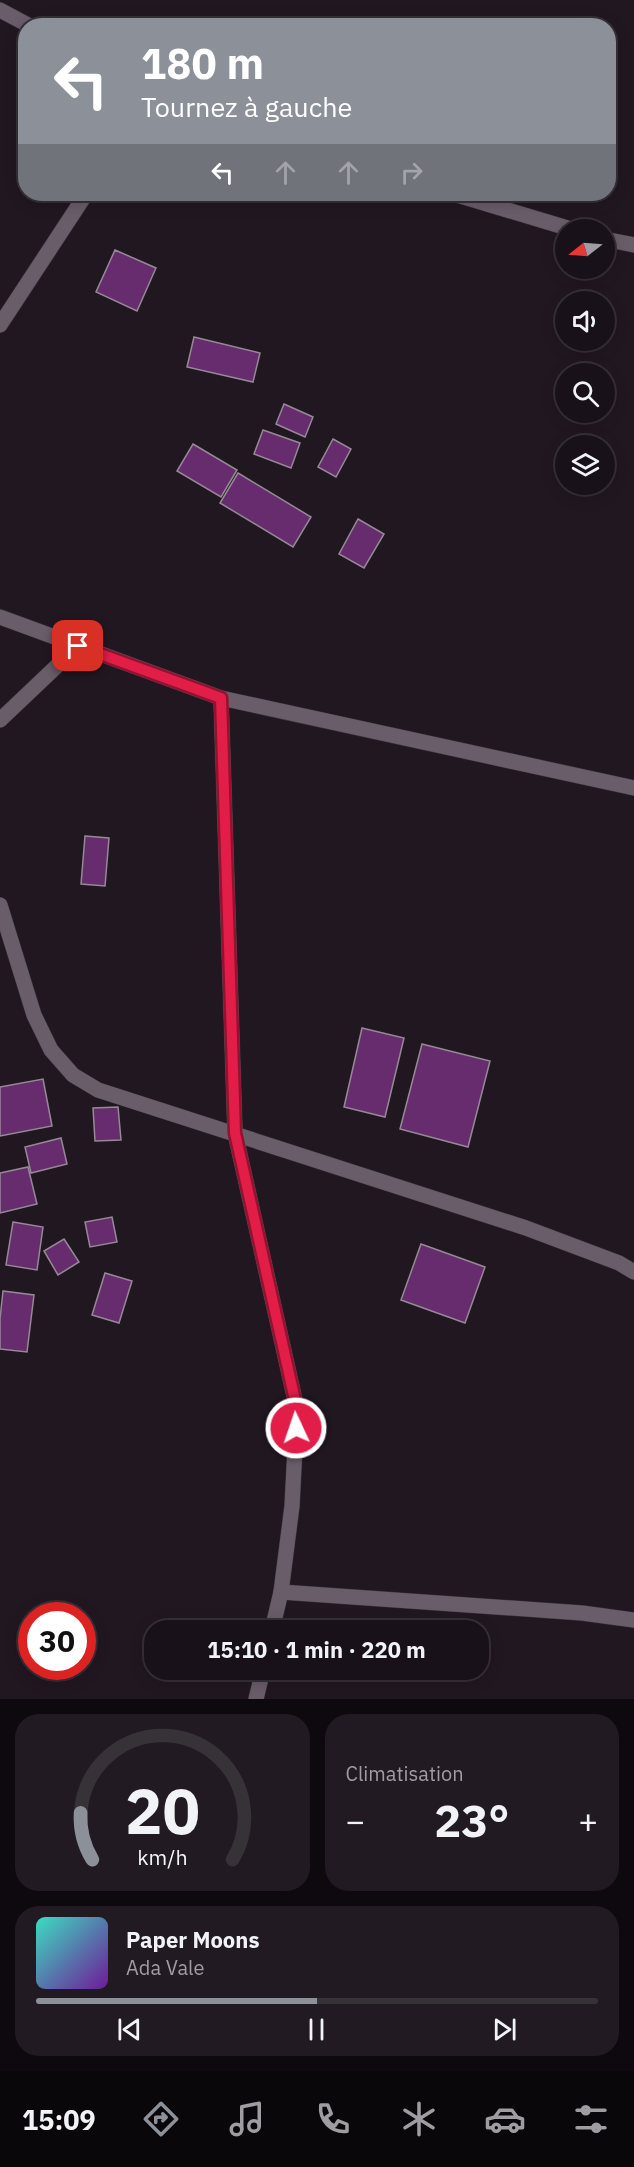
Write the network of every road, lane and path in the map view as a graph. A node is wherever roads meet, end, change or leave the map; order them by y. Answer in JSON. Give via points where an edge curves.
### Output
{"nodes":[{"id":1,"x":0,"y":10,"type":"edge"},
{"id":2,"x":18,"y":20,"type":"edge"},
{"id":3,"x":81,"y":201,"type":"edge"},
{"id":4,"x":477,"y":201,"type":"edge"},
{"id":5,"x":555,"y":224,"type":"edge"},
{"id":6,"x":615,"y":241,"type":"edge"},
{"id":7,"x":634,"y":245,"type":"edge"},
{"id":8,"x":0,"y":325,"type":"edge"},
{"id":9,"x":0,"y":617,"type":"edge"},
{"id":10,"x":78,"y":646,"type":"junction"},
{"id":11,"x":221,"y":698,"type":"junction"},
{"id":12,"x":0,"y":720,"type":"edge"},
{"id":13,"x":634,"y":788,"type":"edge"},
{"id":14,"x":0,"y":905,"type":"edge"},
{"id":15,"x":235,"y":1133,"type":"junction"},
{"id":16,"x":634,"y":1272,"type":"edge"},
{"id":17,"x":281,"y":1592,"type":"junction"},
{"id":18,"x":274,"y":1620,"type":"edge"},
{"id":19,"x":634,"y":1620,"type":"edge"},
{"id":20,"x":261,"y":1680,"type":"edge"},
{"id":21,"x":256,"y":1699,"type":"edge"}],
"edges":[{"from":1,"to":2,"type":"street"},
{"from":3,"to":8,"type":"street"},
{"from":4,"to":5,"type":"street"},
{"from":6,"to":7,"type":"street"},
{"from":9,"to":10,"type":"street"},
{"from":10,"to":11,"type":"street"},
{"from":10,"to":12,"type":"street"},
{"from":11,"to":13,"type":"street"},
{"from":11,"to":15,"type":"street"},
{"from":14,"to":15,"type":"street","via":[[34,1015],[51,1050],[73,1075],[98,1090]]},
{"from":15,"to":16,"type":"street","via":[[526,1228]]},
{"from":15,"to":17,"type":"street","via":[[297,1409],[292,1506]]},
{"from":17,"to":18,"type":"street"},
{"from":17,"to":19,"type":"street"},
{"from":20,"to":21,"type":"street"}]}
